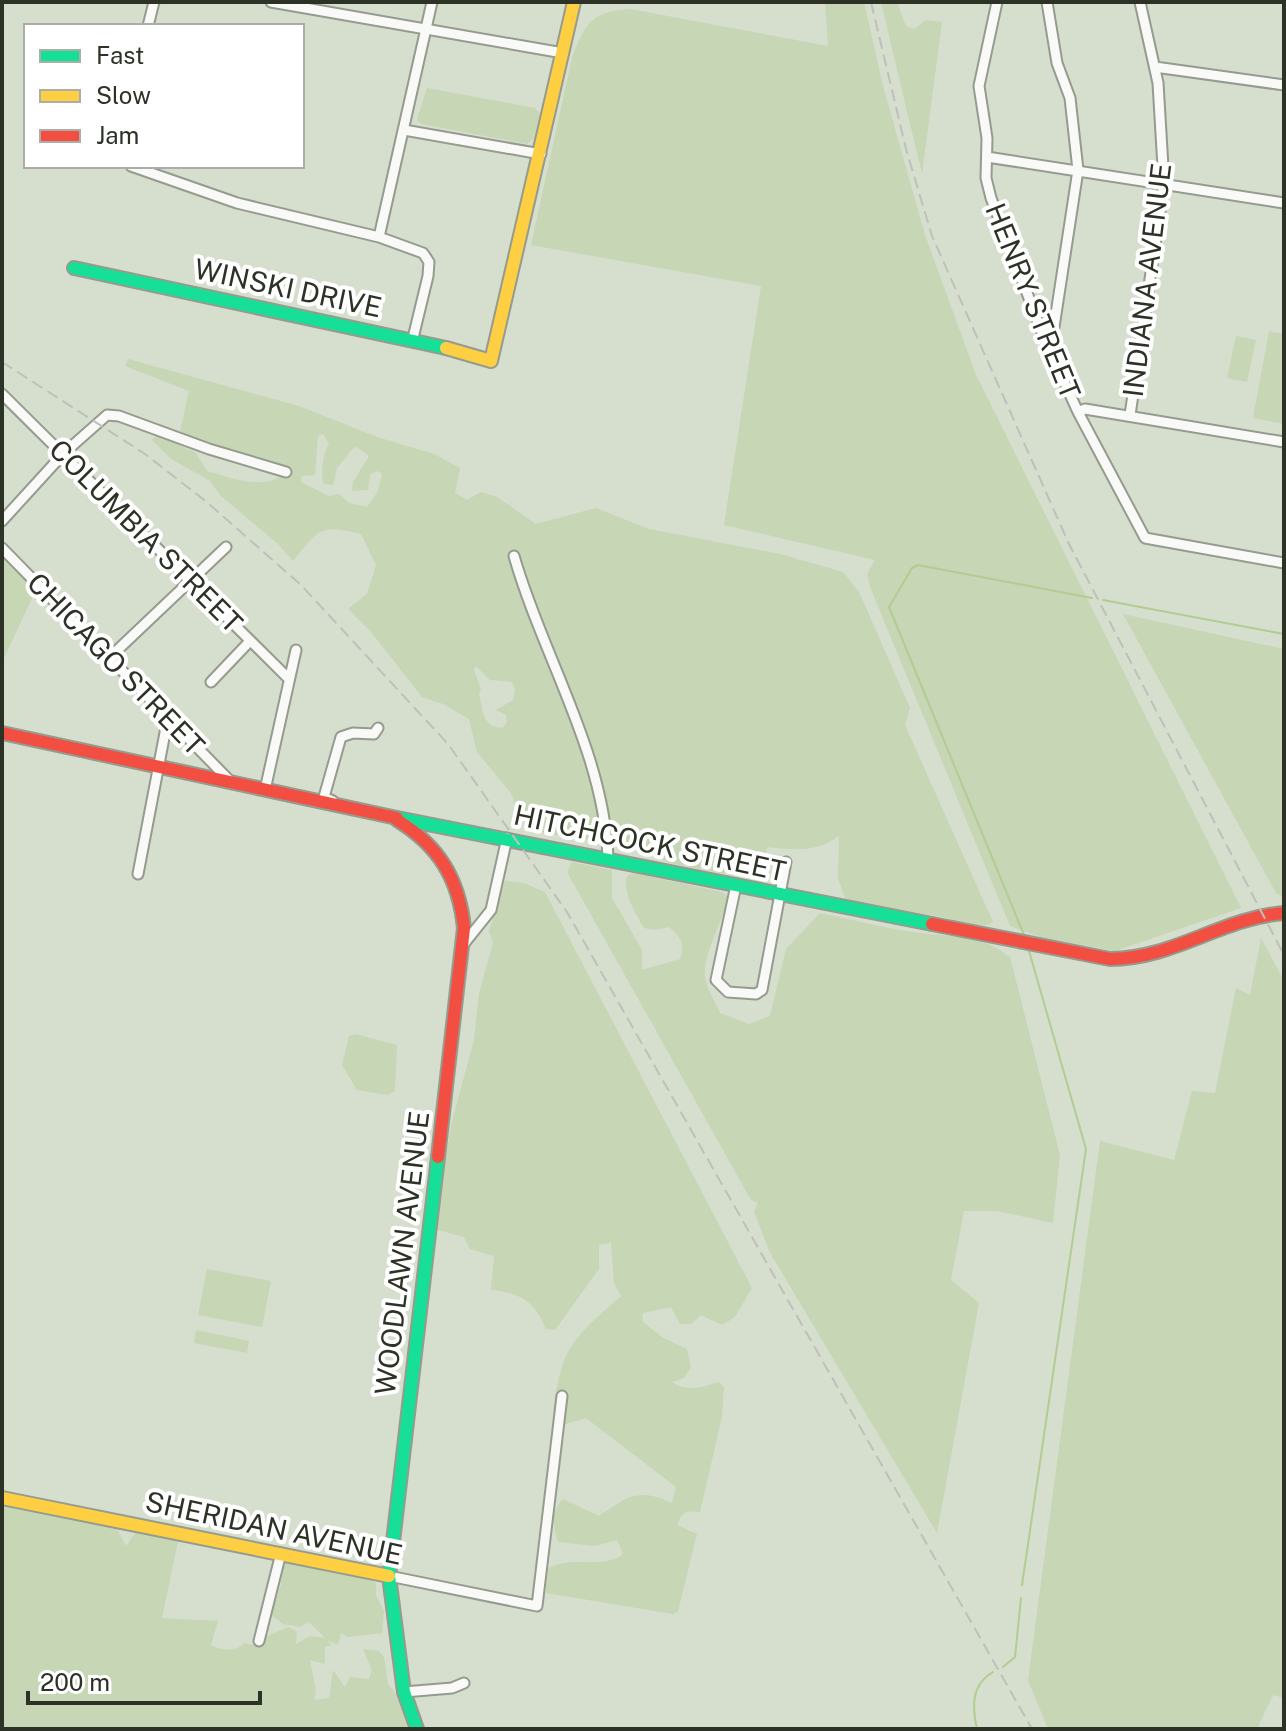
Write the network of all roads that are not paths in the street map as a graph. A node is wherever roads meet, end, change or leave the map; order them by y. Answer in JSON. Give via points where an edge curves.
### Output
{"nodes":[{"id":1,"x":154,"y":2,"type":"edge"},
{"id":2,"x":271,"y":2,"type":"edge"},
{"id":3,"x":432,"y":2,"type":"edge"},
{"id":4,"x":574,"y":2,"type":"edge"},
{"id":5,"x":997,"y":2,"type":"edge"},
{"id":6,"x":1047,"y":2,"type":"edge"},
{"id":7,"x":1140,"y":2,"type":"edge"},
{"id":8,"x":291,"y":4,"type":"edge"},
{"id":9,"x":148,"y":24,"type":"edge"},
{"id":10,"x":426,"y":31,"type":"junction"},
{"id":11,"x":563,"y":53,"type":"junction"},
{"id":12,"x":1155,"y":67,"type":"junction"},
{"id":13,"x":1284,"y":85,"type":"edge"},
{"id":14,"x":404,"y":130,"type":"junction"},
{"id":15,"x":541,"y":154,"type":"junction"},
{"id":16,"x":987,"y":157,"type":"junction"},
{"id":17,"x":137,"y":168,"type":"edge"},
{"id":18,"x":1078,"y":170,"type":"junction"},
{"id":19,"x":1164,"y":184,"type":"junction"},
{"id":20,"x":1284,"y":203,"type":"edge"},
{"id":21,"x":379,"y":237,"type":"junction"},
{"id":22,"x":74,"y":268,"type":"dead end"},
{"id":23,"x":1043,"y":335,"type":"junction"},
{"id":24,"x":413,"y":338,"type":"junction"},
{"id":25,"x":2,"y":394,"type":"edge"},
{"id":26,"x":1078,"y":412,"type":"junction"},
{"id":27,"x":1130,"y":415,"type":"junction"},
{"id":28,"x":1284,"y":442,"type":"edge"},
{"id":29,"x":64,"y":453,"type":"junction"},
{"id":30,"x":286,"y":472,"type":"dead end"},
{"id":31,"x":2,"y":521,"type":"edge"},
{"id":32,"x":226,"y":547,"type":"dead end"},
{"id":33,"x":2,"y":548,"type":"edge"},
{"id":34,"x":514,"y":556,"type":"dead end"},
{"id":35,"x":1284,"y":563,"type":"edge"},
{"id":36,"x":189,"y":580,"type":"junction"},
{"id":37,"x":250,"y":641,"type":"junction"},
{"id":38,"x":296,"y":650,"type":"dead end"},
{"id":39,"x":109,"y":658,"type":"junction"},
{"id":40,"x":289,"y":679,"type":"junction"},
{"id":41,"x":211,"y":682,"type":"dead end"},
{"id":42,"x":168,"y":717,"type":"junction"},
{"id":43,"x":378,"y":728,"type":"dead end"},
{"id":44,"x":2,"y":733,"type":"edge"},
{"id":45,"x":158,"y":765,"type":"junction"},
{"id":46,"x":230,"y":781,"type":"junction"},
{"id":47,"x":265,"y":790,"type":"junction"},
{"id":48,"x":347,"y":808,"type":"junction"},
{"id":49,"x":383,"y":814,"type":"junction"},
{"id":50,"x":507,"y":838,"type":"junction"},
{"id":51,"x":608,"y":858,"type":"junction"},
{"id":52,"x":786,"y":862,"type":"dead end"},
{"id":53,"x":138,"y":874,"type":"dead end"},
{"id":54,"x":736,"y":885,"type":"junction"},
{"id":55,"x":783,"y":895,"type":"junction"},
{"id":56,"x":1284,"y":913,"type":"edge"},
{"id":57,"x":463,"y":945,"type":"junction"},
{"id":58,"x":562,"y":1396,"type":"dead end"},
{"id":59,"x":2,"y":1498,"type":"edge"},
{"id":60,"x":281,"y":1553,"type":"junction"},
{"id":61,"x":389,"y":1576,"type":"junction"},
{"id":62,"x":259,"y":1641,"type":"dead end"},
{"id":63,"x":464,"y":1683,"type":"dead end"},
{"id":64,"x":404,"y":1692,"type":"junction"},
{"id":65,"x":417,"y":1729,"type":"edge"}],
"edges":[{"from":1,"to":9,"type":"street"},
{"from":2,"to":8,"type":"street"},
{"from":3,"to":10,"type":"street"},
{"from":4,"to":11,"type":"street"},
{"from":5,"to":16,"type":"street","name":"HENRY STREET","via":[[979,86]]},
{"from":6,"to":18,"type":"street","via":[[1057,63],[1070,98]]},
{"from":7,"to":12,"type":"street","name":"INDIANA AVENUE"},
{"from":8,"to":10,"type":"street"},
{"from":10,"to":11,"type":"street"},
{"from":10,"to":14,"type":"street"},
{"from":11,"to":15,"type":"street"},
{"from":12,"to":13,"type":"street"},
{"from":12,"to":19,"type":"street","name":"INDIANA AVENUE"},
{"from":14,"to":15,"type":"street"},
{"from":14,"to":21,"type":"street"},
{"from":15,"to":24,"type":"street","name":"WINSKI DRIVE","via":[[491,361]]},
{"from":16,"to":18,"type":"street"},
{"from":16,"to":23,"type":"street","name":"HENRY STREET","via":[[991,198]]},
{"from":17,"to":21,"type":"street","via":[[237,203]]},
{"from":18,"to":19,"type":"street"},
{"from":18,"to":23,"type":"street","via":[[1054,327]]},
{"from":19,"to":20,"type":"street"},
{"from":19,"to":27,"type":"street","name":"INDIANA AVENUE"},
{"from":21,"to":24,"type":"street","via":[[423,253],[429,262]]},
{"from":22,"to":24,"type":"street","name":"WINSKI DRIVE"},
{"from":23,"to":26,"type":"street","name":"HENRY STREET"},
{"from":25,"to":29,"type":"street","name":"COLUMBIA STREET"},
{"from":26,"to":27,"type":"street"},
{"from":26,"to":35,"type":"street","name":"HENRY STREET","via":[[1145,538]]},
{"from":27,"to":28,"type":"street"},
{"from":29,"to":30,"type":"street","via":[[96,422],[119,416]]},
{"from":29,"to":31,"type":"street"},
{"from":29,"to":36,"type":"street","name":"COLUMBIA STREET"},
{"from":32,"to":36,"type":"street"},
{"from":33,"to":39,"type":"street","name":"CHICAGO STREET"},
{"from":34,"to":51,"type":"street","via":[[604,808]]},
{"from":36,"to":37,"type":"street","name":"COLUMBIA STREET"},
{"from":36,"to":39,"type":"street"},
{"from":37,"to":40,"type":"street","name":"COLUMBIA STREET"},
{"from":37,"to":41,"type":"street"},
{"from":38,"to":40,"type":"street"},
{"from":39,"to":42,"type":"street","name":"CHICAGO STREET"},
{"from":40,"to":47,"type":"street"},
{"from":42,"to":45,"type":"street"},
{"from":42,"to":46,"type":"street","name":"CHICAGO STREET"},
{"from":43,"to":48,"type":"street","via":[[374,734],[353,733],[338,742],[324,797]]},
{"from":44,"to":45,"type":"street","name":"HITCHCOCK STREET"},
{"from":45,"to":46,"type":"street","name":"HITCHCOCK STREET"},
{"from":45,"to":53,"type":"street"},
{"from":46,"to":47,"type":"street","name":"HITCHCOCK STREET"},
{"from":47,"to":48,"type":"street","name":"HITCHCOCK STREET"},
{"from":48,"to":49,"type":"street","name":"HITCHCOCK STREET"},
{"from":49,"to":50,"type":"street","name":"HITCHCOCK STREET"},
{"from":49,"to":57,"type":"street","name":"WOODLAWN AVENUE","via":[[421,835],[450,871],[462,902]]},
{"from":50,"to":51,"type":"street","name":"HITCHCOCK STREET"},
{"from":50,"to":57,"type":"street","via":[[491,910]]},
{"from":51,"to":54,"type":"street","name":"HITCHCOCK STREET"},
{"from":52,"to":55,"type":"street"},
{"from":54,"to":55,"type":"street","name":"HITCHCOCK STREET"},
{"from":54,"to":55,"type":"street","via":[[716,976],[728,992],[762,990]]},
{"from":55,"to":56,"type":"street","name":"HITCHCOCK STREET","via":[[1115,960],[1166,951],[1263,915]]},
{"from":57,"to":61,"type":"street","name":"WOODLAWN AVENUE"},
{"from":58,"to":61,"type":"street","name":"SHERIDAN AVENUE","via":[[537,1606]]},
{"from":59,"to":60,"type":"street","name":"SHERIDAN AVENUE"},
{"from":60,"to":61,"type":"street","name":"SHERIDAN AVENUE"},
{"from":60,"to":62,"type":"street"},
{"from":61,"to":64,"type":"street","name":"WOODLAWN AVENUE"},
{"from":63,"to":64,"type":"street"},
{"from":64,"to":65,"type":"street","name":"WOODLAWN AVENUE"}]}
